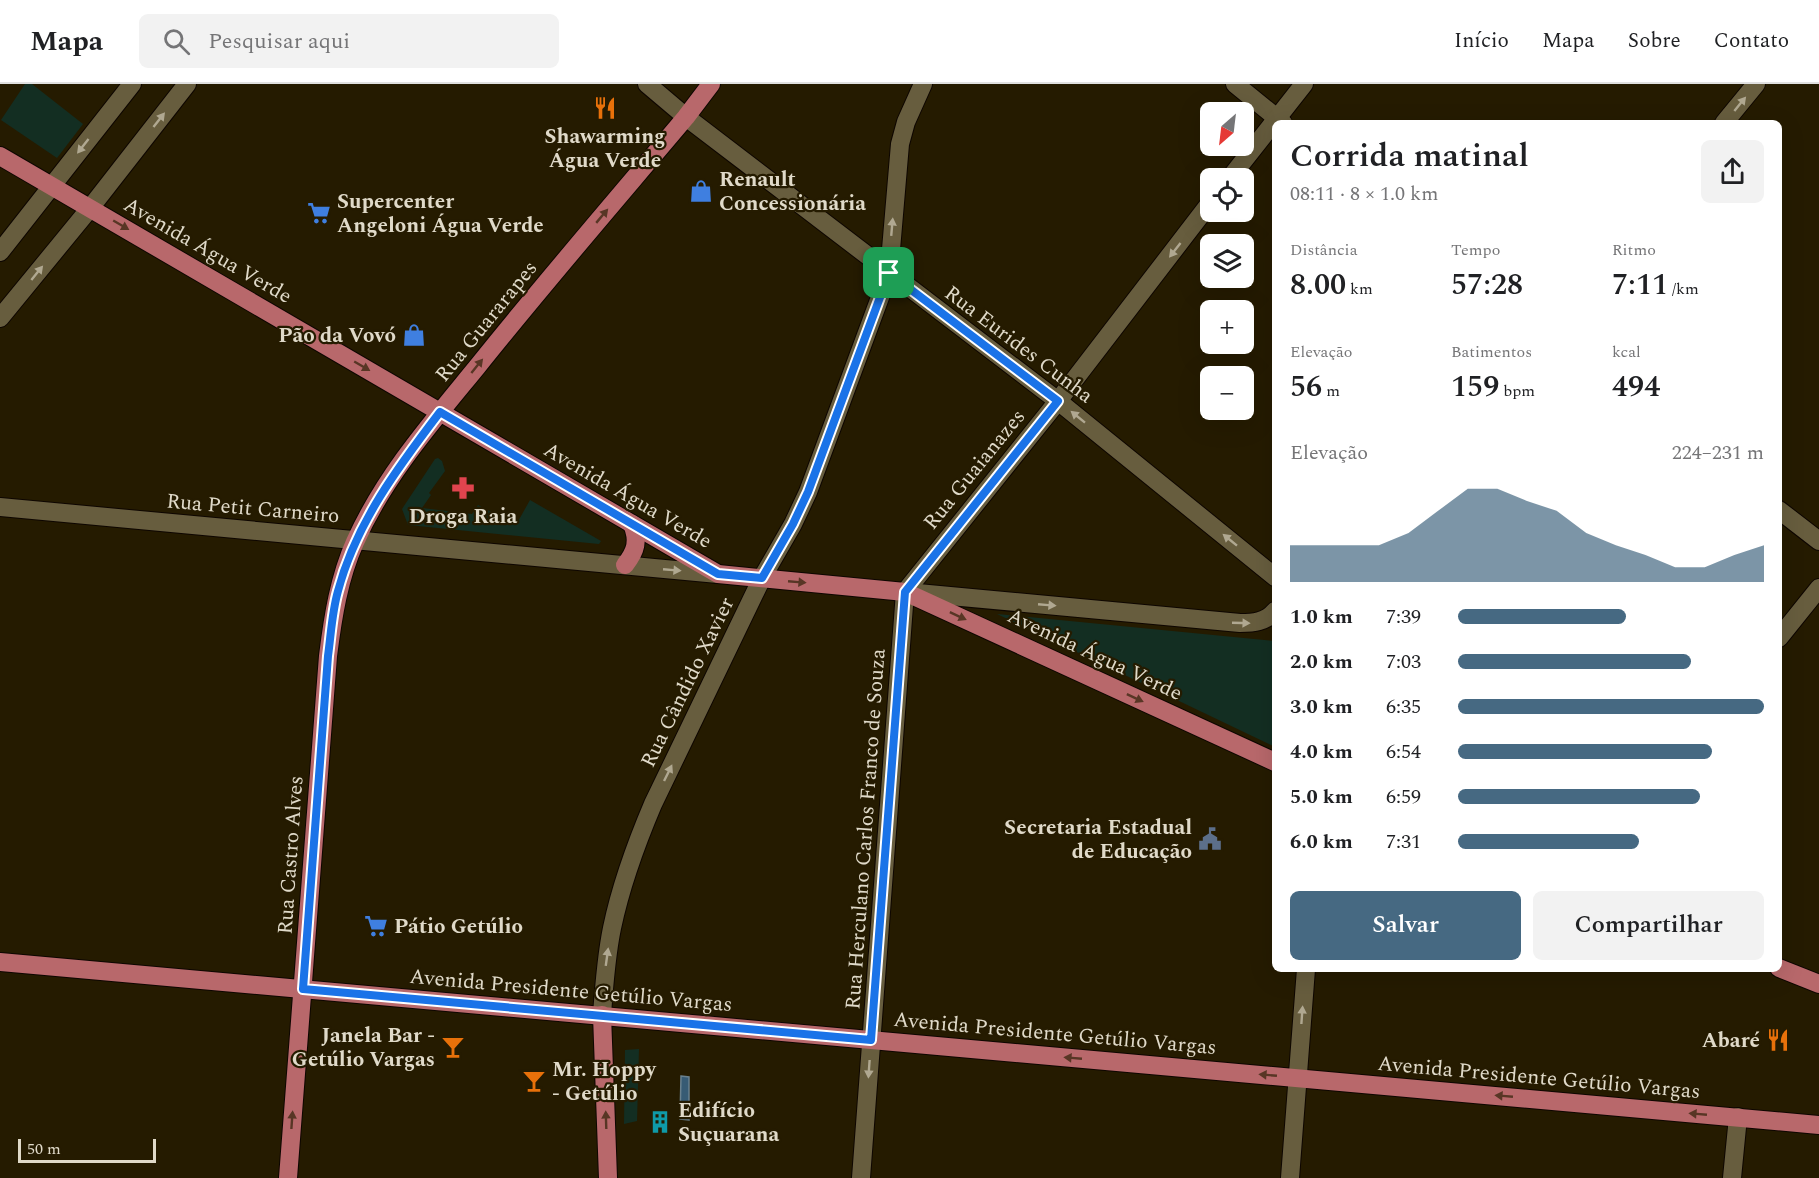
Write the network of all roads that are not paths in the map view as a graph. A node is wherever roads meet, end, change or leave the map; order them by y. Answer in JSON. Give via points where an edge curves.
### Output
{"nodes":[{"id":1,"x":132,"y":84,"type":"edge"},
{"id":2,"x":187,"y":84,"type":"edge"},
{"id":3,"x":647,"y":84,"type":"edge"},
{"id":4,"x":711,"y":84,"type":"edge"},
{"id":5,"x":923,"y":84,"type":"edge"},
{"id":6,"x":1235,"y":84,"type":"edge"},
{"id":7,"x":1304,"y":84,"type":"edge"},
{"id":8,"x":1756,"y":84,"type":"edge"},
{"id":9,"x":686,"y":117,"type":"junction"},
{"id":10,"x":1280,"y":120,"type":"edge"},
{"id":11,"x":1726,"y":120,"type":"edge"},
{"id":12,"x":1272,"y":129,"type":"edge"},
{"id":13,"x":0,"y":156,"type":"edge"},
{"id":14,"x":1239,"y":168,"type":"edge"},
{"id":15,"x":52,"y":185,"type":"junction"},
{"id":16,"x":91,"y":207,"type":"junction"},
{"id":17,"x":1200,"y":217,"type":"edge"},
{"id":18,"x":0,"y":252,"type":"edge"},
{"id":19,"x":889,"y":273,"type":"junction"},
{"id":20,"x":0,"y":318,"type":"edge"},
{"id":21,"x":1058,"y":401,"type":"junction"},
{"id":22,"x":440,"y":412,"type":"junction"},
{"id":23,"x":0,"y":507,"type":"edge"},
{"id":24,"x":1782,"y":512,"type":"edge"},
{"id":25,"x":632,"y":524,"type":"junction"},
{"id":26,"x":356,"y":540,"type":"junction"},
{"id":27,"x":1819,"y":541,"type":"edge"},
{"id":28,"x":625,"y":566,"type":"junction"},
{"id":29,"x":718,"y":574,"type":"junction"},
{"id":30,"x":1272,"y":575,"type":"edge"},
{"id":31,"x":762,"y":578,"type":"junction"},
{"id":32,"x":1819,"y":588,"type":"edge"},
{"id":33,"x":905,"y":592,"type":"junction"},
{"id":34,"x":1272,"y":615,"type":"edge"},
{"id":35,"x":1782,"y":634,"type":"edge"},
{"id":36,"x":1272,"y":761,"type":"edge"},
{"id":37,"x":0,"y":962,"type":"edge"},
{"id":38,"x":1782,"y":969,"type":"edge"},
{"id":39,"x":1305,"y":972,"type":"edge"},
{"id":40,"x":1819,"y":984,"type":"edge"},
{"id":41,"x":303,"y":989,"type":"junction"},
{"id":42,"x":602,"y":1016,"type":"junction"},
{"id":43,"x":871,"y":1040,"type":"junction"},
{"id":44,"x":1297,"y":1078,"type":"junction"},
{"id":45,"x":1738,"y":1117,"type":"junction"},
{"id":46,"x":1819,"y":1125,"type":"edge"},
{"id":47,"x":288,"y":1178,"type":"edge"},
{"id":48,"x":608,"y":1178,"type":"edge"},
{"id":49,"x":861,"y":1178,"type":"edge"},
{"id":50,"x":1290,"y":1178,"type":"edge"},
{"id":51,"x":1732,"y":1178,"type":"edge"}],
"edges":[{"from":1,"to":15,"type":"street","one_way":true},
{"from":16,"to":2,"type":"street","one_way":true},
{"from":3,"to":9,"type":"street","name":"Rua Eurides Cunha"},
{"from":4,"to":9,"type":"main road","name":"Rua Guararapes"},
{"from":19,"to":5,"type":"street","name":"Rua Cândido Xavier","one_way":true,"via":[[900,144]]},
{"from":6,"to":10,"type":"street"},
{"from":7,"to":10,"type":"street"},
{"from":11,"to":8,"type":"street","one_way":true},
{"from":9,"to":19,"type":"street","name":"Rua Eurides Cunha"},
{"from":22,"to":9,"type":"main road","name":"Rua Guararapes","one_way":true},
{"from":12,"to":14,"type":"street"},
{"from":13,"to":15,"type":"main road","name":"Avenida Água Verde"},
{"from":15,"to":16,"type":"main road","name":"Avenida Água Verde"},
{"from":15,"to":18,"type":"street"},
{"from":20,"to":16,"type":"street","one_way":true},
{"from":16,"to":22,"type":"main road","name":"Avenida Água Verde","one_way":true},
{"from":17,"to":21,"type":"street","name":"Rua Guaianazes","one_way":true},
{"from":19,"to":21,"type":"street","name":"Rua Eurides Cunha"},
{"from":19,"to":31,"type":"street","name":"Rua Cândido Xavier","via":[[808,492]]},
{"from":30,"to":21,"type":"street","name":"Rua Eurides Cunha","one_way":true},
{"from":21,"to":33,"type":"street","name":"Rua Guaianazes"},
{"from":22,"to":25,"type":"main road","name":"Avenida Água Verde"},
{"from":22,"to":26,"type":"main road","name":"Rua Guararapes","via":[[397,469]]},
{"from":23,"to":26,"type":"street","name":"Rua Petit Carneiro"},
{"from":24,"to":27,"type":"street"},
{"from":25,"to":28,"type":"main road","via":[[637,546]]},
{"from":25,"to":29,"type":"main road","name":"Avenida Água Verde"},
{"from":26,"to":28,"type":"street","name":"Rua Petit Carneiro"},
{"from":26,"to":41,"type":"main road","name":"Rua Castro Alves","via":[[332,624]]},
{"from":28,"to":29,"type":"street","name":"Rua Petit Carneiro","one_way":true},
{"from":29,"to":31,"type":"main road","name":"Avenida Água Verde"},
{"from":31,"to":33,"type":"main road","name":"Avenida Água Verde","one_way":true},
{"from":42,"to":31,"type":"street","name":"Rua Cândido Xavier","one_way":true,"via":[[612,928],[628,866],[653,804]]},
{"from":32,"to":35,"type":"street"},
{"from":33,"to":34,"type":"street","one_way":true,"via":[[1240,623]]},
{"from":33,"to":36,"type":"main road","name":"Avenida Água Verde","one_way":true},
{"from":33,"to":43,"type":"street","name":"Rua Herculano Carlos Franco de Souza"},
{"from":37,"to":41,"type":"main road","name":"Avenida Presidente Getúlio Vargas"},
{"from":38,"to":40,"type":"main road"},
{"from":44,"to":39,"type":"street","one_way":true},
{"from":41,"to":42,"type":"main road","name":"Avenida Presidente Getúlio Vargas"},
{"from":47,"to":41,"type":"main road","name":"Rua Castro Alves","one_way":true},
{"from":42,"to":43,"type":"main road","name":"Avenida Presidente Getúlio Vargas"},
{"from":48,"to":42,"type":"main road","name":"Rua Cândido Xavier","one_way":true},
{"from":44,"to":43,"type":"main road","name":"Avenida Presidente Getúlio Vargas","one_way":true},
{"from":43,"to":49,"type":"street","name":"Rua Herculano Carlos Franco de Souza","one_way":true},
{"from":45,"to":44,"type":"main road","name":"Avenida Presidente Getúlio Vargas","one_way":true},
{"from":44,"to":50,"type":"street"},
{"from":45,"to":46,"type":"main road","name":"Avenida Presidente Getúlio Vargas"},
{"from":45,"to":51,"type":"street"}]}
